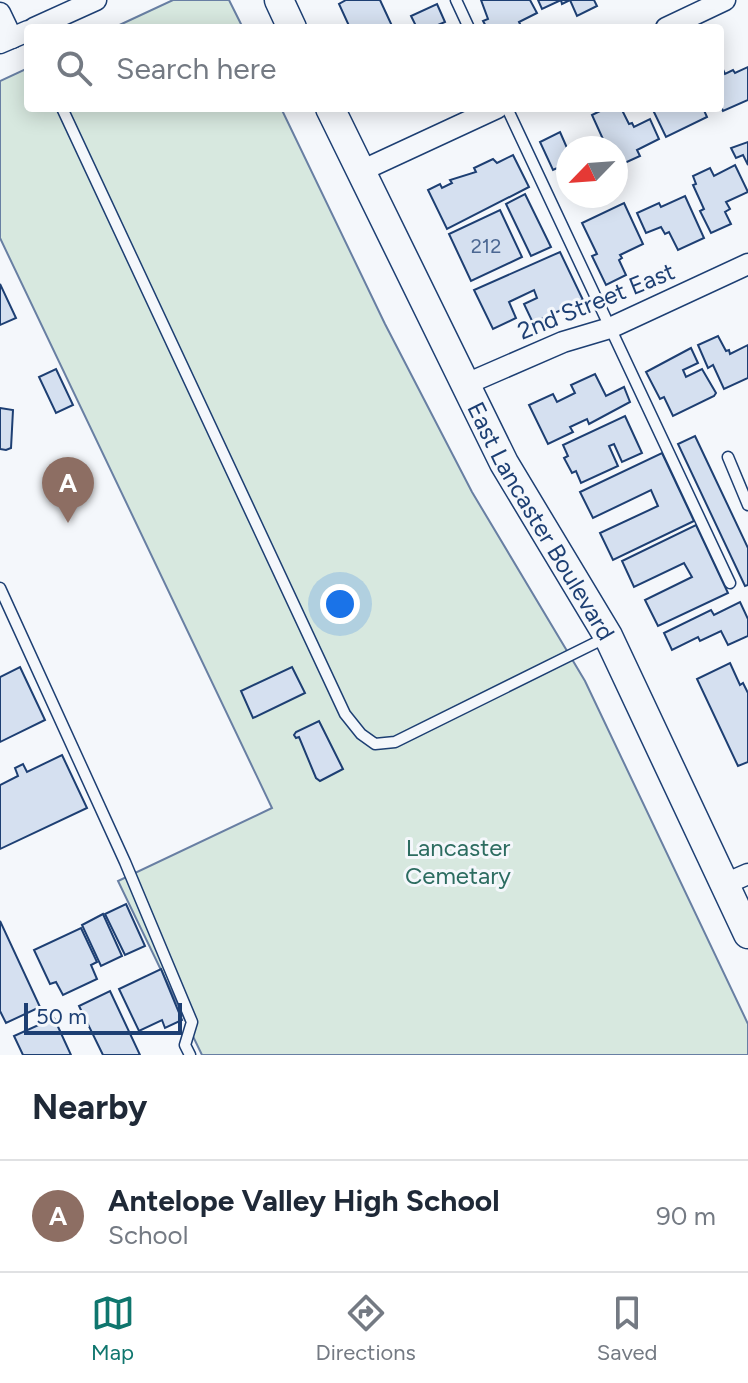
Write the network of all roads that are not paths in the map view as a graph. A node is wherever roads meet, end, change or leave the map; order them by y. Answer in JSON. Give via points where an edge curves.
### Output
{"nodes":[{"id":1,"x":96,"y":0,"type":"edge"},
{"id":2,"x":279,"y":0,"type":"edge"},
{"id":3,"x":456,"y":0,"type":"edge"},
{"id":4,"x":725,"y":0,"type":"edge"},
{"id":5,"x":0,"y":13,"type":"edge"},
{"id":6,"x":43,"y":24,"type":"edge"},
{"id":7,"x":290,"y":24,"type":"edge"},
{"id":8,"x":467,"y":24,"type":"edge"},
{"id":9,"x":674,"y":24,"type":"edge"},
{"id":10,"x":21,"y":34,"type":"edge"},
{"id":11,"x":64,"y":112,"type":"edge"},
{"id":12,"x":332,"y":112,"type":"edge"},
{"id":13,"x":488,"y":112,"type":"edge"},
{"id":14,"x":509,"y":112,"type":"edge"},
{"id":15,"x":361,"y":171,"type":"junction"},
{"id":16,"x":748,"y":264,"type":"edge"},
{"id":17,"x":610,"y":328,"type":"junction"},
{"id":18,"x":464,"y":385,"type":"junction"},
{"id":19,"x":728,"y":457,"type":"dead end"},
{"id":20,"x":748,"y":505,"type":"edge"},
{"id":21,"x":730,"y":583,"type":"dead end"},
{"id":22,"x":0,"y":588,"type":"edge"},
{"id":23,"x":608,"y":636,"type":"junction"},
{"id":24,"x":736,"y":879,"type":"edge"},
{"id":25,"x":745,"y":920,"type":"edge"},
{"id":26,"x":190,"y":1055,"type":"edge"}],
"edges":[{"from":1,"to":6,"type":"street"},
{"from":2,"to":7,"type":"main road"},
{"from":3,"to":8,"type":"lane"},
{"from":4,"to":9,"type":"street"},
{"from":5,"to":10,"type":"street"},
{"from":11,"to":23,"type":"lane","via":[[345,714],[361,734],[375,744],[395,742]]},
{"from":12,"to":15,"type":"main road","name":"East Lancaster Boulevard"},
{"from":13,"to":15,"type":"street"},
{"from":14,"to":17,"type":"lane"},
{"from":15,"to":18,"type":"main road","name":"East Lancaster Boulevard"},
{"from":16,"to":17,"type":"street","name":"2nd Street East"},
{"from":17,"to":18,"type":"street","name":"2nd Street East","via":[[563,342]]},
{"from":17,"to":21,"type":"lane"},
{"from":18,"to":23,"type":"main road","name":"East Lancaster Boulevard","via":[[504,463]]},
{"from":19,"to":20,"type":"lane"},
{"from":22,"to":26,"type":"lane","via":[[192,1022],[185,1045]]},
{"from":23,"to":24,"type":"main road","name":"East Lancaster Boulevard"},
{"from":24,"to":25,"type":"main road","name":"East Lancaster Boulevard"}]}
